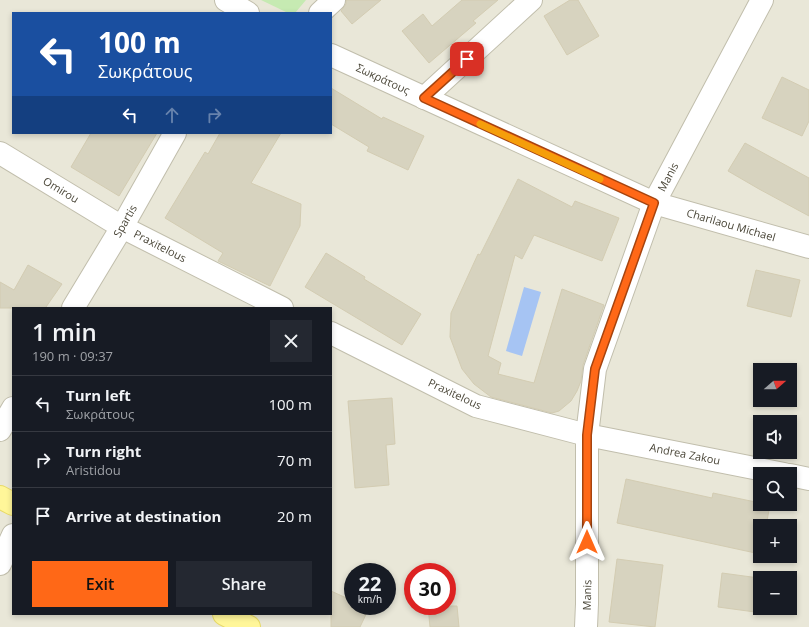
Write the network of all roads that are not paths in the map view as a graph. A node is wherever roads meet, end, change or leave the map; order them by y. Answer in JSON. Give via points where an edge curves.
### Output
{"nodes":[{"id":1,"x":334,"y":0,"type":"edge"},
{"id":2,"x":531,"y":0,"type":"edge"},
{"id":3,"x":762,"y":0,"type":"edge"},
{"id":4,"x":321,"y":12,"type":"edge"},
{"id":5,"x":332,"y":55,"type":"edge"},
{"id":6,"x":424,"y":98,"type":"junction"},
{"id":7,"x":175,"y":134,"type":"edge"},
{"id":8,"x":0,"y":153,"type":"edge"},
{"id":9,"x":654,"y":203,"type":"junction"},
{"id":10,"x":122,"y":227,"type":"junction"},
{"id":11,"x":809,"y":247,"type":"edge"},
{"id":12,"x":74,"y":307,"type":"edge"},
{"id":13,"x":280,"y":307,"type":"edge"},
{"id":14,"x":332,"y":334,"type":"edge"},
{"id":15,"x":12,"y":410,"type":"edge"},
{"id":16,"x":0,"y":430,"type":"edge"},
{"id":17,"x":587,"y":435,"type":"junction"},
{"id":18,"x":753,"y":468,"type":"edge"},
{"id":19,"x":797,"y":476,"type":"edge"},
{"id":20,"x":809,"y":479,"type":"edge"},
{"id":21,"x":0,"y":497,"type":"edge"},
{"id":22,"x":12,"y":503,"type":"edge"},
{"id":23,"x":12,"y":537,"type":"edge"},
{"id":24,"x":0,"y":564,"type":"edge"},
{"id":25,"x":226,"y":615,"type":"edge"},
{"id":26,"x":249,"y":627,"type":"edge"},
{"id":27,"x":586,"y":627,"type":"edge"}],
"edges":[{"from":1,"to":4,"type":"street"},
{"from":2,"to":6,"type":"street"},
{"from":3,"to":9,"type":"street","name":"Manis"},
{"from":5,"to":6,"type":"street","name":"Σωκράτους"},
{"from":6,"to":9,"type":"street","name":"Σωκράτους"},
{"from":7,"to":10,"type":"street","name":"Spartis"},
{"from":8,"to":10,"type":"street","name":"Omirou"},
{"from":9,"to":11,"type":"street","name":"Charilaou Michael"},
{"from":9,"to":17,"type":"street","name":"Manis","via":[[595,369]]},
{"from":10,"to":12,"type":"street","name":"Spartis"},
{"from":10,"to":13,"type":"street","name":"Praxitelous"},
{"from":14,"to":17,"type":"street","name":"Praxitelous","via":[[476,406]]},
{"from":15,"to":16,"type":"street"},
{"from":17,"to":18,"type":"street","name":"Andrea Zakou"},
{"from":17,"to":27,"type":"street","name":"Manis"},
{"from":19,"to":20,"type":"street"},
{"from":21,"to":22,"type":"main road"},
{"from":23,"to":24,"type":"street"},
{"from":25,"to":26,"type":"main road"}]}
